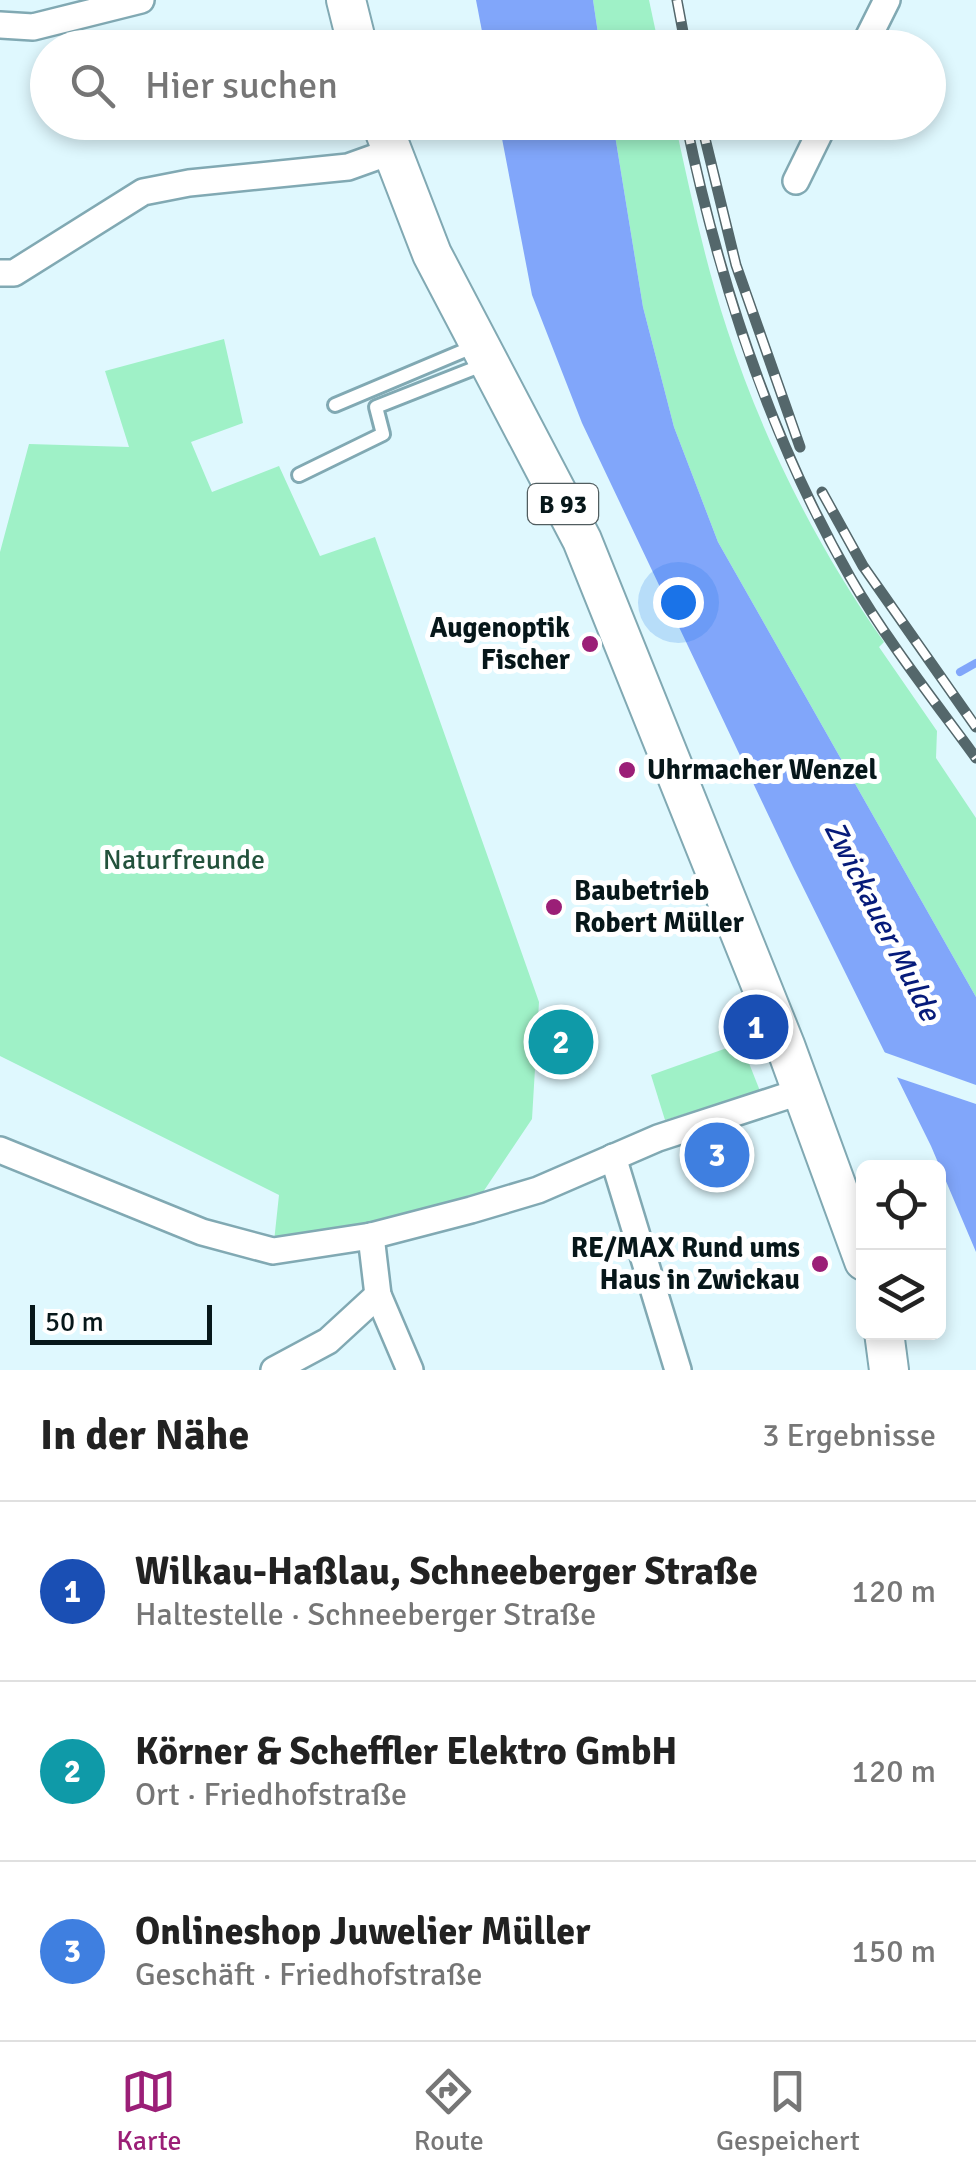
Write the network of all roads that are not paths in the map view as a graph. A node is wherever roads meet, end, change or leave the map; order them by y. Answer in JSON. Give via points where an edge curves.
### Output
{"nodes":[{"id":1,"x":141,"y":0,"type":"edge"},
{"id":2,"x":346,"y":0,"type":"edge"},
{"id":3,"x":887,"y":0,"type":"edge"},
{"id":4,"x":0,"y":25,"type":"edge"},
{"id":5,"x":354,"y":30,"type":"edge"},
{"id":6,"x":872,"y":30,"type":"edge"},
{"id":7,"x":381,"y":140,"type":"edge"},
{"id":8,"x":386,"y":140,"type":"edge"},
{"id":9,"x":816,"y":140,"type":"edge"},
{"id":10,"x":796,"y":182,"type":"dead end"},
{"id":11,"x":0,"y":274,"type":"edge"},
{"id":12,"x":483,"y":354,"type":"junction"},
{"id":13,"x":334,"y":405,"type":"dead end"},
{"id":14,"x":299,"y":475,"type":"dead end"},
{"id":15,"x":802,"y":1092,"type":"junction"},
{"id":16,"x":0,"y":1150,"type":"edge"},
{"id":17,"x":613,"y":1157,"type":"junction"},
{"id":18,"x":371,"y":1236,"type":"junction"},
{"id":19,"x":860,"y":1250,"type":"edge"},
{"id":20,"x":378,"y":1296,"type":"junction"},
{"id":21,"x":885,"y":1340,"type":"edge"},
{"id":22,"x":274,"y":1370,"type":"edge"},
{"id":23,"x":410,"y":1370,"type":"edge"},
{"id":24,"x":678,"y":1370,"type":"edge"},
{"id":25,"x":889,"y":1370,"type":"edge"}],
"edges":[{"from":1,"to":4,"type":"street","via":[[33,28]]},
{"from":2,"to":5,"type":"main road"},
{"from":3,"to":6,"type":"street"},
{"from":7,"to":11,"type":"street","via":[[348,167],[143,192],[14,273]]},
{"from":8,"to":12,"type":"main road","number":"B 93","via":[[432,254]]},
{"from":9,"to":10,"type":"street"},
{"from":12,"to":13,"type":"lane"},
{"from":12,"to":14,"type":"lane","via":[[376,407],[382,434]]},
{"from":12,"to":15,"type":"main road","number":"B 93","via":[[582,540]]},
{"from":15,"to":17,"type":"street"},
{"from":15,"to":19,"type":"main road","number":"B 93"},
{"from":16,"to":18,"type":"street","via":[[202,1232],[273,1251]]},
{"from":17,"to":18,"type":"street","via":[[538,1190]]},
{"from":17,"to":24,"type":"street"},
{"from":18,"to":20,"type":"street"},
{"from":20,"to":22,"type":"street","via":[[328,1341]]},
{"from":20,"to":23,"type":"street"},
{"from":21,"to":25,"type":"main road"}]}
